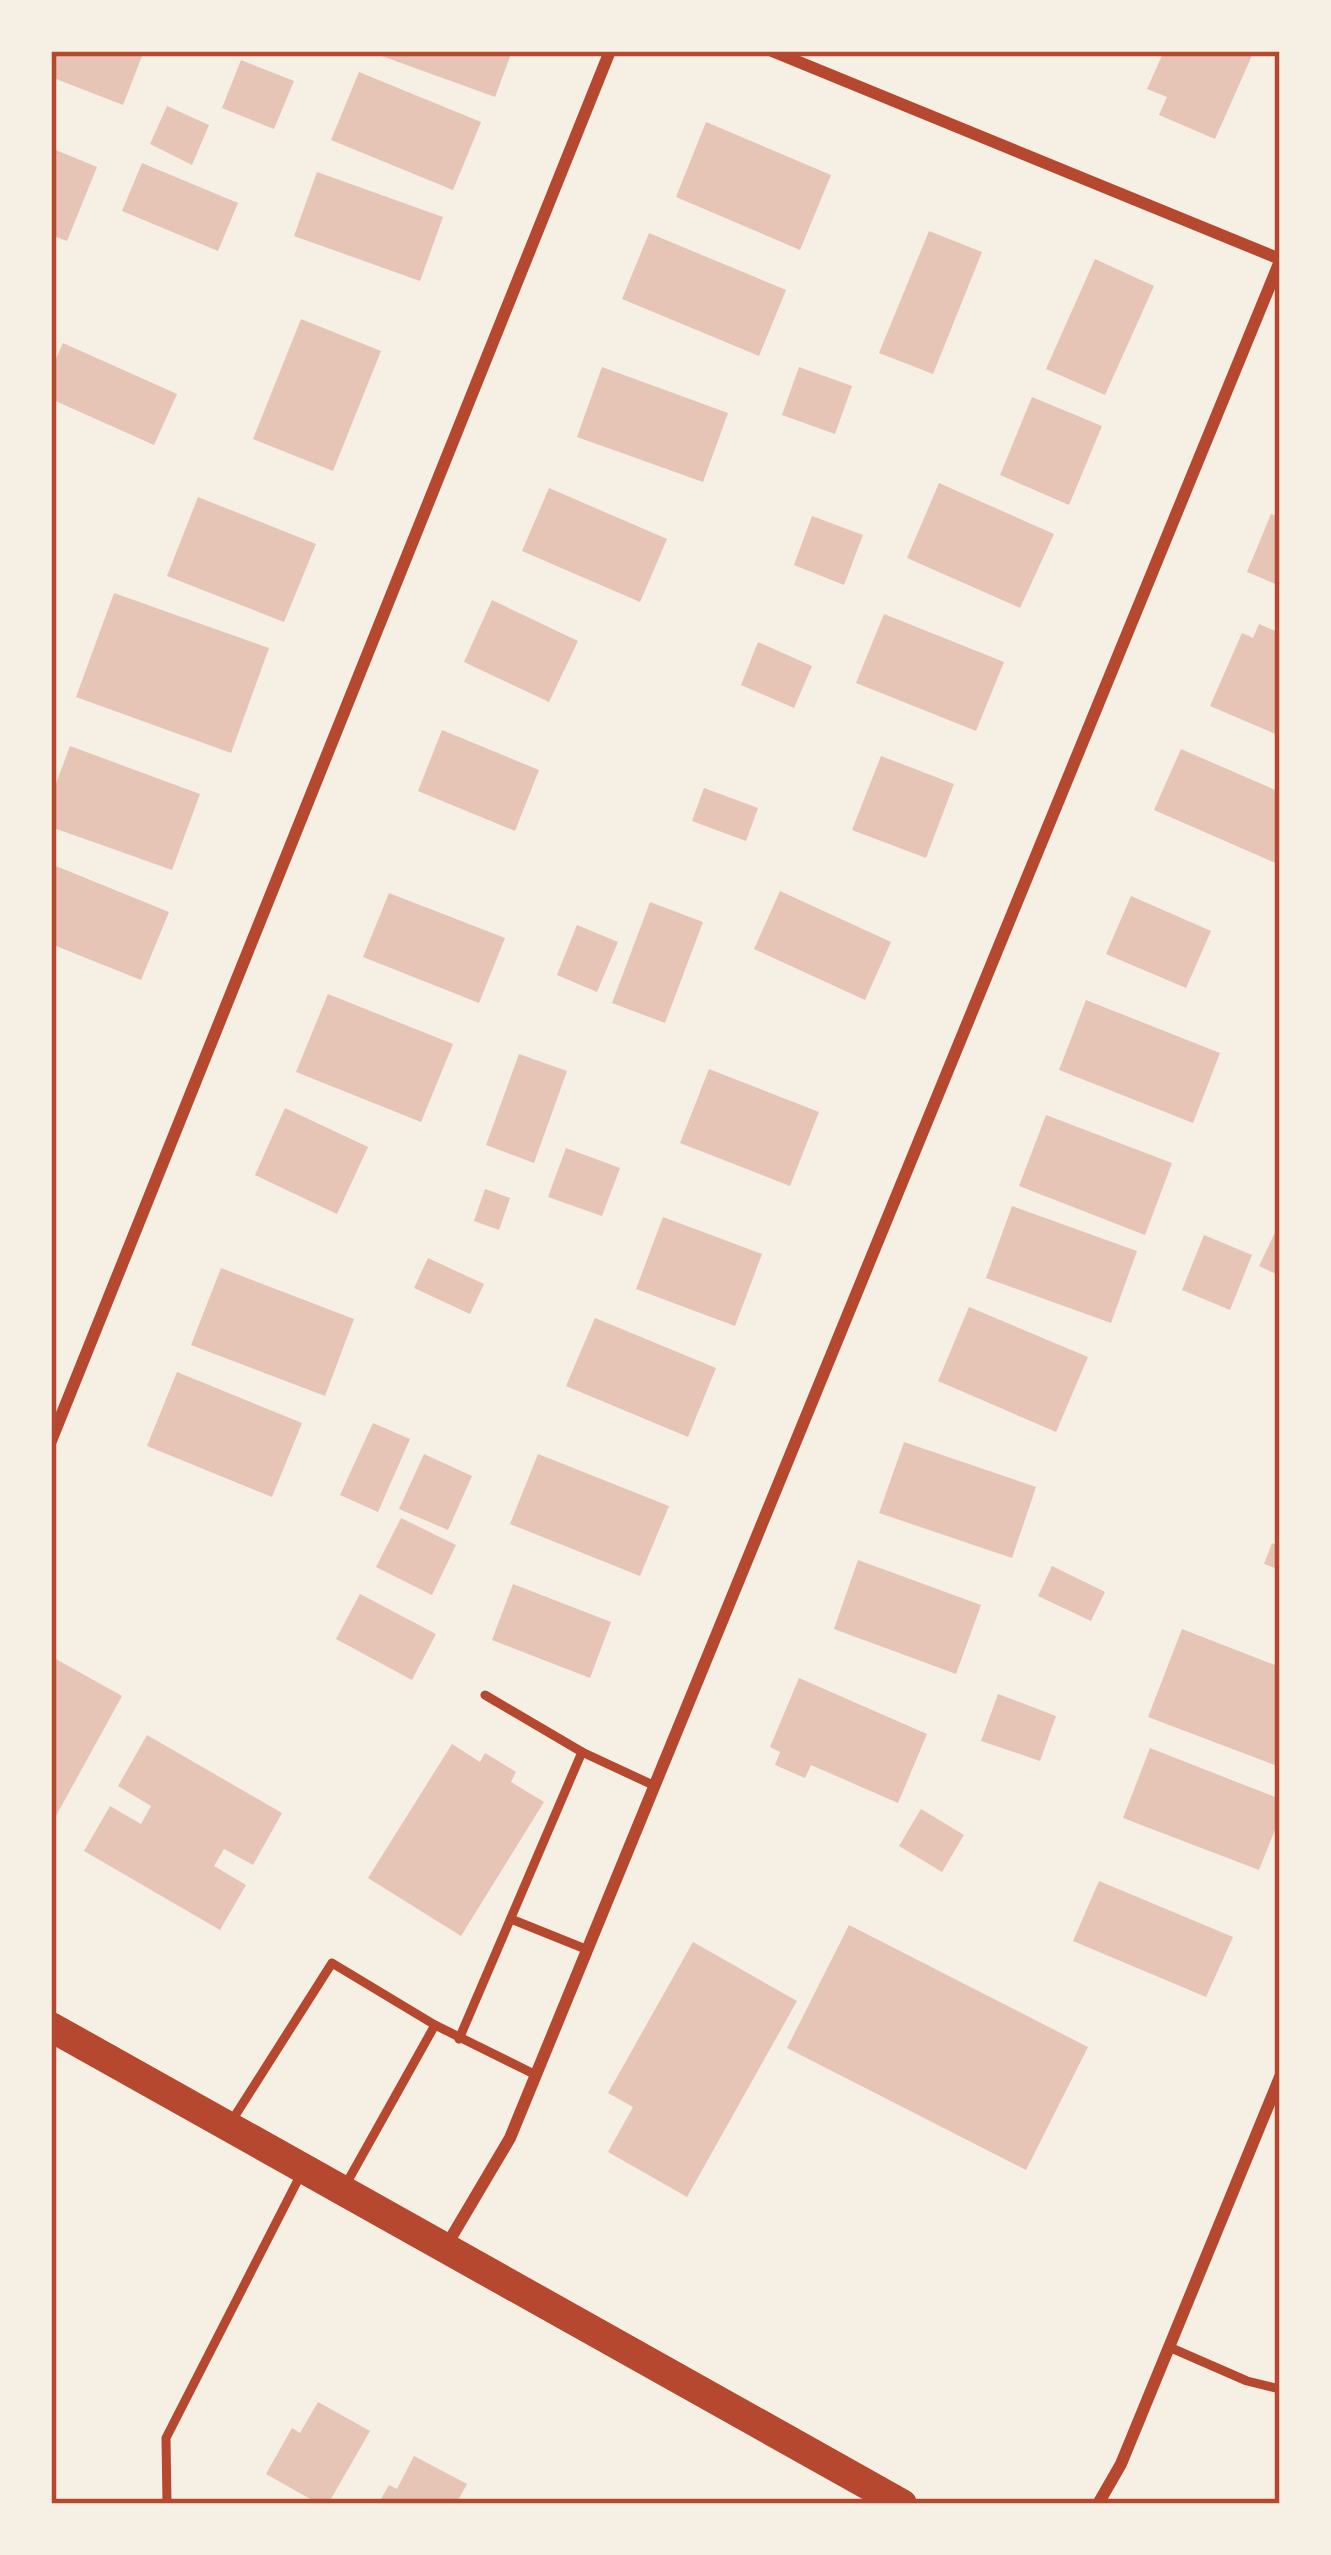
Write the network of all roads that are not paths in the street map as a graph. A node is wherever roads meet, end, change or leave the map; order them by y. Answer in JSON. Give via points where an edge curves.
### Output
{"nodes":[{"id":1,"x":610,"y":51,"type":"edge"},
{"id":2,"x":772,"y":51,"type":"edge"},
{"id":3,"x":1280,"y":260,"type":"edge"},
{"id":4,"x":51,"y":1441,"type":"edge"},
{"id":5,"x":484,"y":1695,"type":"dead end"},
{"id":6,"x":582,"y":1753,"type":"junction"},
{"id":7,"x":655,"y":1786,"type":"junction"},
{"id":8,"x":511,"y":1919,"type":"junction"},
{"id":9,"x":588,"y":1950,"type":"junction"},
{"id":10,"x":435,"y":2025,"type":"junction"},
{"id":11,"x":51,"y":2027,"type":"edge"},
{"id":12,"x":459,"y":2039,"type":"junction"},
{"id":13,"x":536,"y":2075,"type":"junction"},
{"id":14,"x":1280,"y":2077,"type":"edge"},
{"id":15,"x":228,"y":2127,"type":"junction"},
{"id":16,"x":303,"y":2170,"type":"junction"},
{"id":17,"x":342,"y":2191,"type":"junction"},
{"id":18,"x":445,"y":2249,"type":"junction"},
{"id":19,"x":1168,"y":2347,"type":"junction"},
{"id":20,"x":1280,"y":2389,"type":"edge"},
{"id":21,"x":167,"y":2504,"type":"edge"},
{"id":22,"x":902,"y":2504,"type":"edge"},
{"id":23,"x":1098,"y":2504,"type":"edge"}],
"edges":[{"from":1,"to":4,"type":"street"},
{"from":2,"to":3,"type":"street"},
{"from":3,"to":7,"type":"street"},
{"from":5,"to":6,"type":"lane"},
{"from":6,"to":7,"type":"lane"},
{"from":6,"to":8,"type":"lane"},
{"from":7,"to":9,"type":"street"},
{"from":8,"to":9,"type":"lane"},
{"from":8,"to":12,"type":"lane"},
{"from":9,"to":13,"type":"street"},
{"from":10,"to":12,"type":"lane"},
{"from":10,"to":15,"type":"lane","via":[[332,1963]]},
{"from":10,"to":17,"type":"lane"},
{"from":11,"to":15,"type":"main road"},
{"from":12,"to":13,"type":"lane"},
{"from":13,"to":18,"type":"street","via":[[510,2138]]},
{"from":14,"to":19,"type":"street"},
{"from":15,"to":16,"type":"main road"},
{"from":16,"to":17,"type":"main road"},
{"from":16,"to":21,"type":"lane","via":[[166,2438]]},
{"from":17,"to":18,"type":"main road"},
{"from":18,"to":22,"type":"main road"},
{"from":19,"to":20,"type":"lane"},
{"from":19,"to":23,"type":"street"}]}
